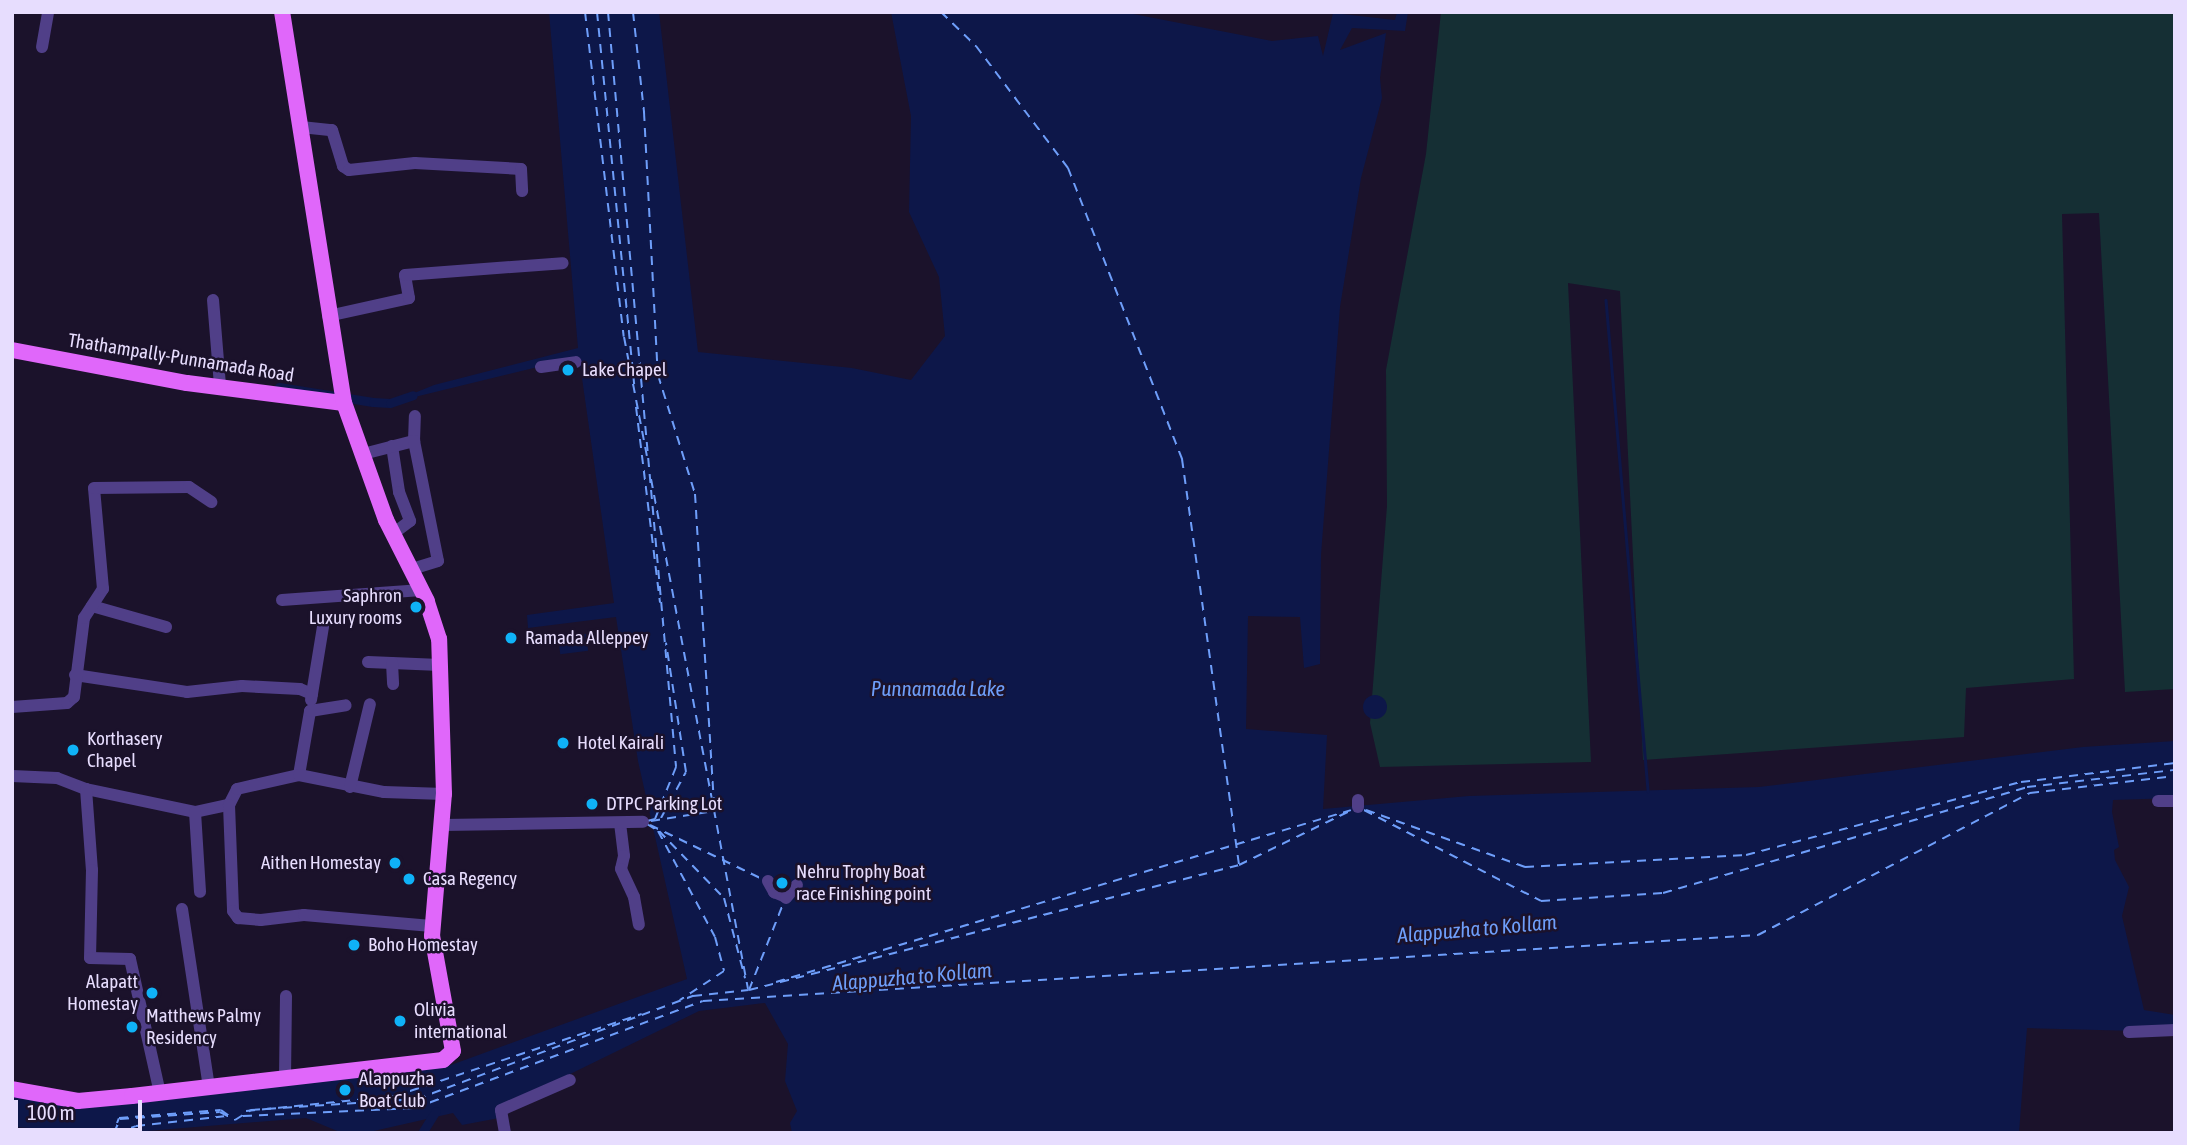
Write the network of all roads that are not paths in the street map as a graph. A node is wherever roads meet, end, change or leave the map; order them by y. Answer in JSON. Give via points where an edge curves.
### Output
{"nodes":[{"id":1,"x":48,"y":12,"type":"edge"},
{"id":2,"x":282,"y":12,"type":"edge"},
{"id":3,"x":42,"y":47,"type":"dead end"},
{"id":4,"x":301,"y":127,"type":"junction"},
{"id":5,"x":522,"y":191,"type":"dead end"},
{"id":6,"x":563,"y":263,"type":"dead end"},
{"id":7,"x":213,"y":300,"type":"dead end"},
{"id":8,"x":328,"y":316,"type":"junction"},
{"id":9,"x":12,"y":350,"type":"edge"},
{"id":10,"x":576,"y":362,"type":"dead end"},
{"id":11,"x":541,"y":367,"type":"dead end"},
{"id":12,"x":220,"y":385,"type":"junction"},
{"id":13,"x":343,"y":398,"type":"junction"},
{"id":14,"x":415,"y":416,"type":"dead end"},
{"id":15,"x":414,"y":440,"type":"junction"},
{"id":16,"x":392,"y":446,"type":"junction"},
{"id":17,"x":363,"y":454,"type":"junction"},
{"id":18,"x":211,"y":502,"type":"dead end"},
{"id":19,"x":394,"y":533,"type":"junction"},
{"id":20,"x":411,"y":569,"type":"junction"},
{"id":21,"x":422,"y":590,"type":"junction"},
{"id":22,"x":282,"y":600,"type":"dead end"},
{"id":23,"x":92,"y":606,"type":"junction"},
{"id":24,"x":166,"y":626,"type":"dead end"},
{"id":25,"x":323,"y":627,"type":"dead end"},
{"id":26,"x":368,"y":662,"type":"dead end"},
{"id":27,"x":392,"y":663,"type":"junction"},
{"id":28,"x":440,"y":665,"type":"junction"},
{"id":29,"x":75,"y":675,"type":"junction"},
{"id":30,"x":393,"y":684,"type":"dead end"},
{"id":31,"x":312,"y":694,"type":"junction"},
{"id":32,"x":346,"y":705,"type":"dead end"},
{"id":33,"x":370,"y":705,"type":"dead end"},
{"id":34,"x":12,"y":706,"type":"edge"},
{"id":35,"x":310,"y":711,"type":"junction"},
{"id":36,"x":299,"y":775,"type":"junction"},
{"id":37,"x":12,"y":776,"type":"edge"},
{"id":38,"x":350,"y":787,"type":"junction"},
{"id":39,"x":86,"y":789,"type":"junction"},
{"id":40,"x":443,"y":794,"type":"junction"},
{"id":41,"x":2158,"y":800,"type":"dead end"},
{"id":42,"x":2175,"y":801,"type":"edge"},
{"id":43,"x":229,"y":805,"type":"junction"},
{"id":44,"x":195,"y":812,"type":"junction"},
{"id":45,"x":643,"y":822,"type":"dead end"},
{"id":46,"x":620,"y":823,"type":"junction"},
{"id":47,"x":443,"y":825,"type":"junction"},
{"id":48,"x":768,"y":881,"type":"dead end"},
{"id":49,"x":797,"y":885,"type":"dead end"},
{"id":50,"x":200,"y":892,"type":"dead end"},
{"id":51,"x":182,"y":909,"type":"dead end"},
{"id":52,"x":639,"y":925,"type":"dead end"},
{"id":53,"x":432,"y":926,"type":"junction"},
{"id":54,"x":286,"y":996,"type":"dead end"},
{"id":55,"x":2175,"y":1030,"type":"edge"},
{"id":56,"x":2129,"y":1032,"type":"dead end"},
{"id":57,"x":285,"y":1078,"type":"junction"},
{"id":58,"x":570,"y":1080,"type":"dead end"},
{"id":59,"x":209,"y":1087,"type":"junction"},
{"id":60,"x":12,"y":1088,"type":"edge"},
{"id":61,"x":160,"y":1093,"type":"junction"},
{"id":62,"x":505,"y":1133,"type":"edge"}],
"edges":[{"from":1,"to":3,"type":"street"},
{"from":2,"to":4,"type":"main road"},
{"from":4,"to":5,"type":"street","via":[[332,130],[349,170],[415,163],[521,169]]},
{"from":4,"to":8,"type":"main road"},
{"from":6,"to":8,"type":"street","via":[[405,275],[410,298]]},
{"from":7,"to":12,"type":"street"},
{"from":8,"to":13,"type":"main road"},
{"from":9,"to":12,"type":"main road","name":"Thathampally-Punnamada Road"},
{"from":10,"to":11,"type":"street"},
{"from":12,"to":13,"type":"main road","name":"Thathampally-Punnamada Road"},
{"from":13,"to":17,"type":"main road"},
{"from":14,"to":15,"type":"street"},
{"from":15,"to":16,"type":"street"},
{"from":15,"to":20,"type":"street","via":[[438,561]]},
{"from":16,"to":17,"type":"street"},
{"from":16,"to":19,"type":"street","via":[[410,522]]},
{"from":17,"to":19,"type":"main road"},
{"from":18,"to":23,"type":"street","via":[[190,487],[94,488],[103,589]]},
{"from":19,"to":20,"type":"main road"},
{"from":20,"to":21,"type":"main road"},
{"from":21,"to":22,"type":"street"},
{"from":21,"to":28,"type":"main road","via":[[434,619]]},
{"from":23,"to":24,"type":"street"},
{"from":23,"to":29,"type":"street","via":[[84,618]]},
{"from":25,"to":31,"type":"street"},
{"from":26,"to":27,"type":"street"},
{"from":27,"to":28,"type":"street"},
{"from":27,"to":30,"type":"street"},
{"from":28,"to":40,"type":"main road"},
{"from":29,"to":31,"type":"street","via":[[187,692],[242,686],[300,689]]},
{"from":29,"to":34,"type":"street","via":[[72,701]]},
{"from":31,"to":35,"type":"street"},
{"from":32,"to":35,"type":"street"},
{"from":33,"to":38,"type":"street"},
{"from":35,"to":36,"type":"street"},
{"from":36,"to":38,"type":"street"},
{"from":36,"to":43,"type":"street","via":[[237,789]]},
{"from":37,"to":39,"type":"street","via":[[57,778]]},
{"from":38,"to":40,"type":"street"},
{"from":39,"to":44,"type":"street"},
{"from":39,"to":61,"type":"street","via":[[92,870],[90,958],[130,959]]},
{"from":40,"to":47,"type":"main road"},
{"from":41,"to":42,"type":"street"},
{"from":43,"to":44,"type":"street"},
{"from":43,"to":53,"type":"street","via":[[233,911],[238,918],[304,915]]},
{"from":44,"to":50,"type":"street"},
{"from":45,"to":46,"type":"street"},
{"from":46,"to":47,"type":"street"},
{"from":46,"to":52,"type":"street","via":[[621,869],[634,897]]},
{"from":47,"to":53,"type":"main road"},
{"from":48,"to":49,"type":"street","via":[[774,892],[786,897]]},
{"from":51,"to":59,"type":"street"},
{"from":53,"to":57,"type":"main road","via":[[455,1040],[447,1059]]},
{"from":54,"to":57,"type":"street"},
{"from":55,"to":56,"type":"street"},
{"from":57,"to":59,"type":"main road"},
{"from":58,"to":62,"type":"street","via":[[501,1110]]},
{"from":59,"to":61,"type":"main road"},
{"from":60,"to":61,"type":"main road","via":[[78,1101]]}]}
